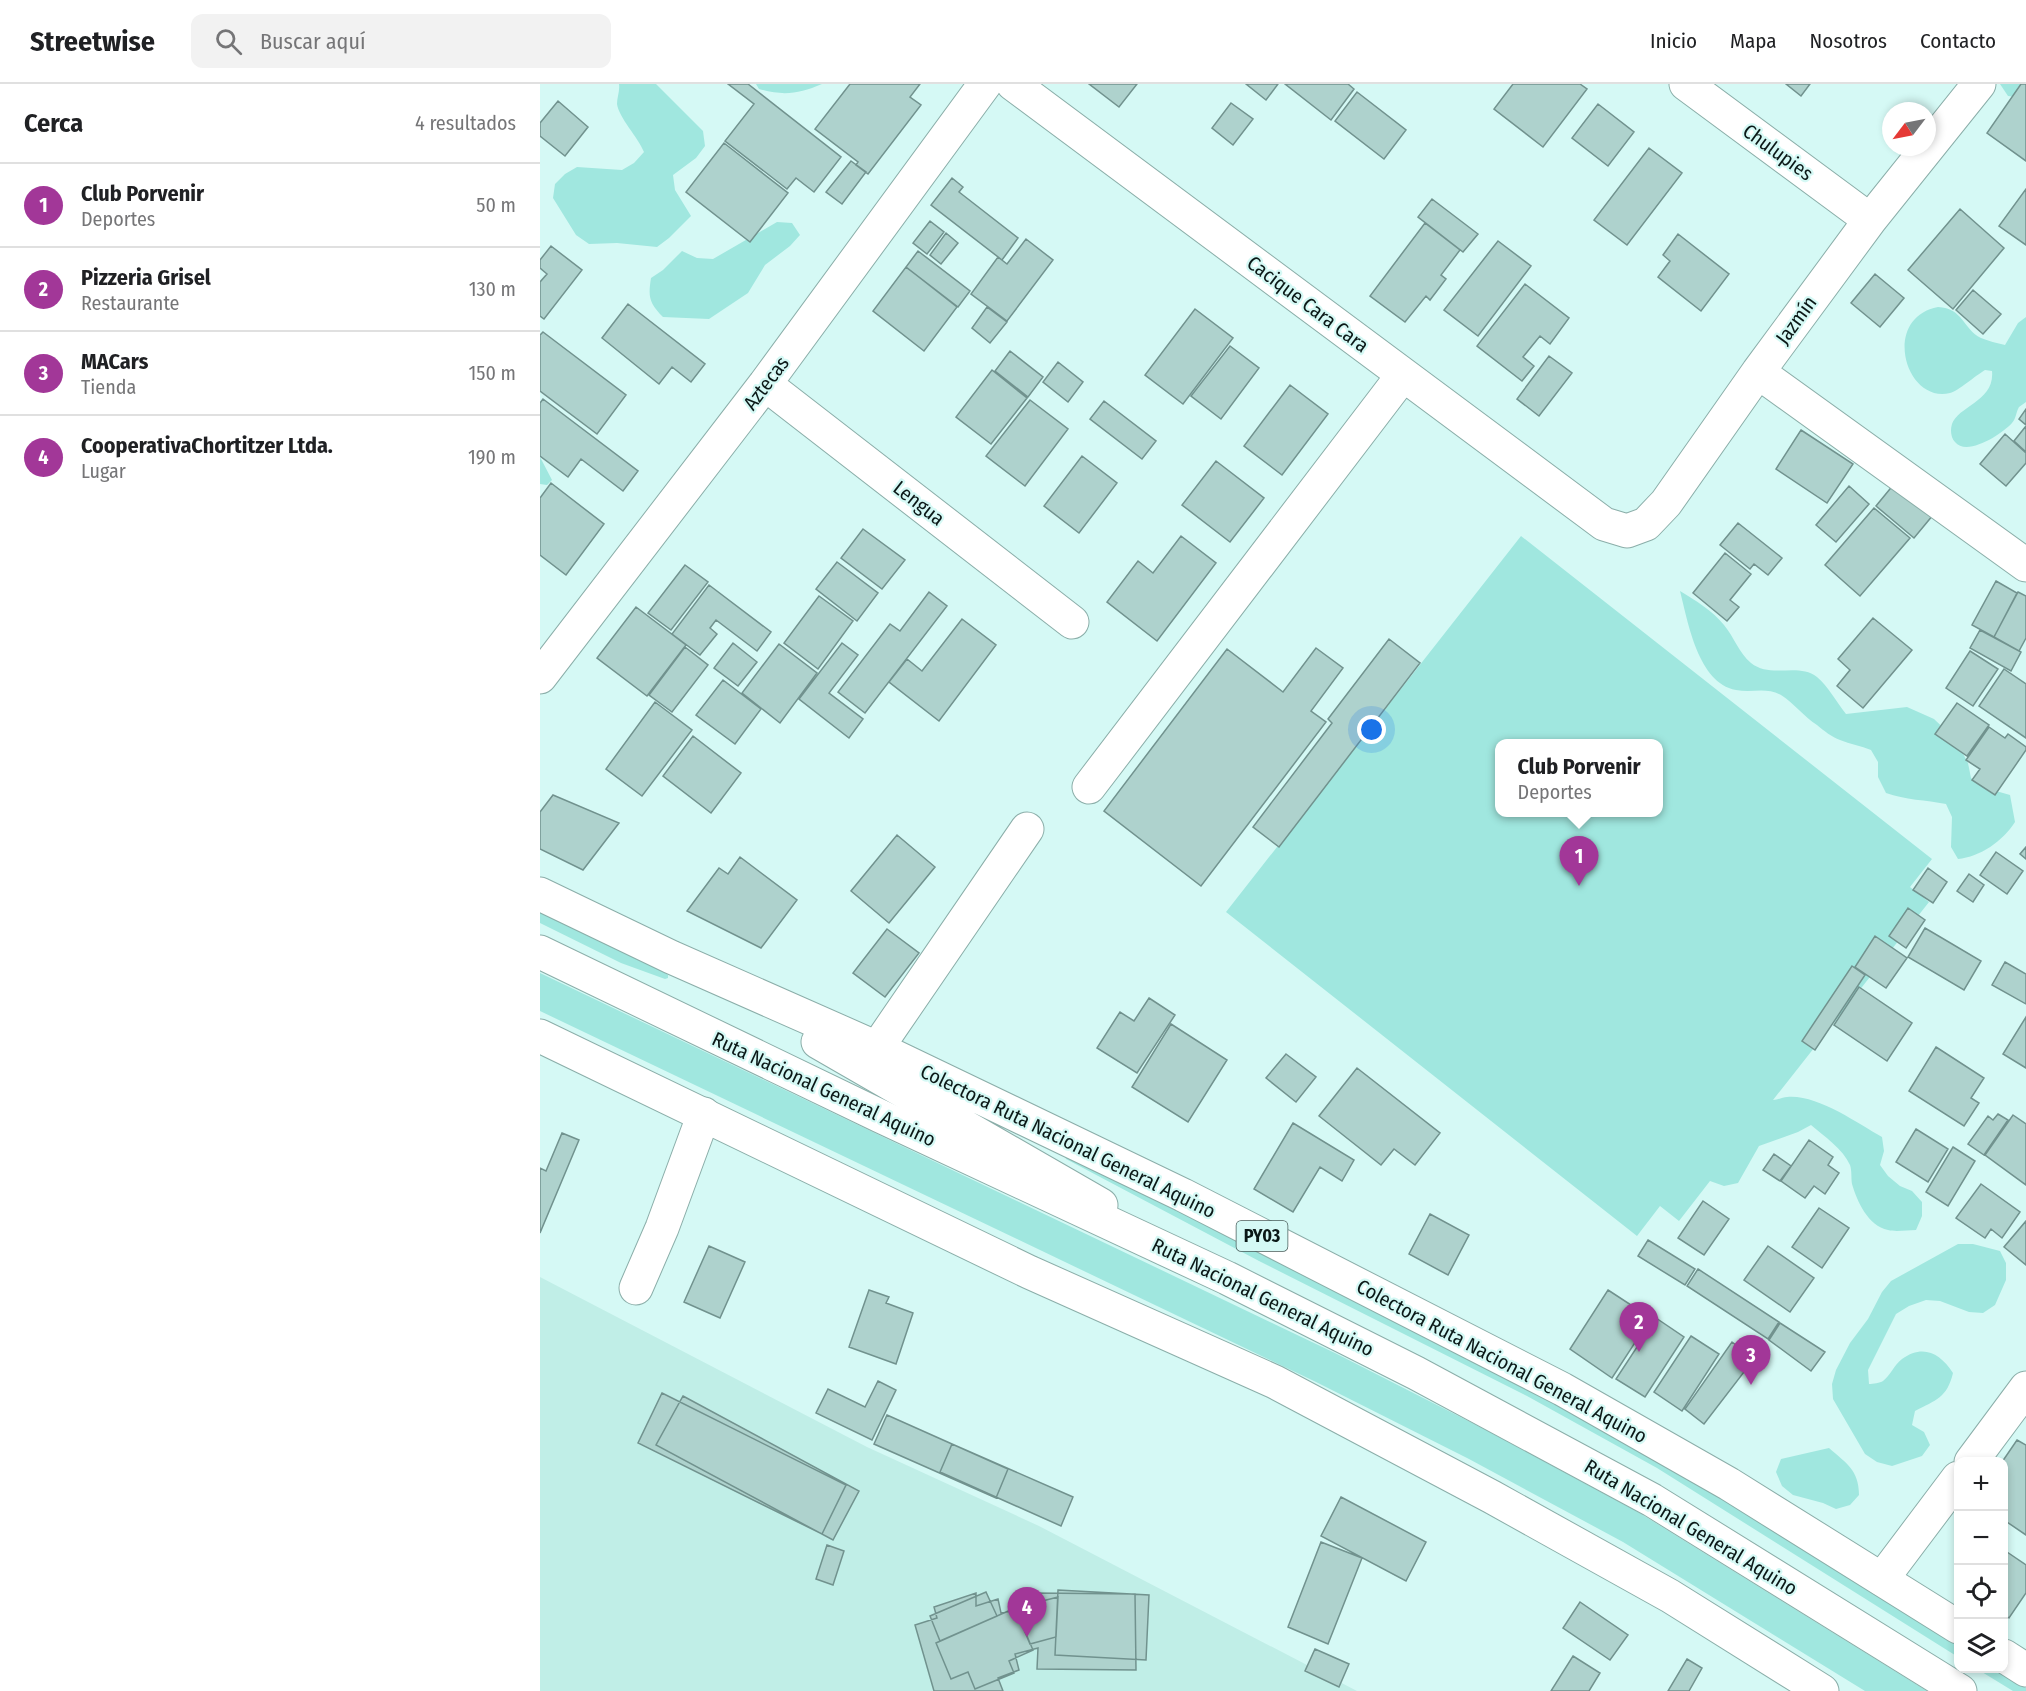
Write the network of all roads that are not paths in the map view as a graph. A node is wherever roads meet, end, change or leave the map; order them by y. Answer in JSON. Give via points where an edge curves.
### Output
{"nodes":[{"id":1,"x":985,"y":84,"type":"edge"},
{"id":2,"x":1013,"y":84,"type":"edge"},
{"id":3,"x":1686,"y":84,"type":"edge"},
{"id":4,"x":1979,"y":84,"type":"edge"},
{"id":5,"x":1870,"y":220,"type":"junction"},
{"id":6,"x":1758,"y":372,"type":"junction"},
{"id":7,"x":1403,"y":375,"type":"junction"},
{"id":8,"x":765,"y":384,"type":"junction"},
{"id":9,"x":1604,"y":524,"type":"joint"},
{"id":10,"x":2026,"y":565,"type":"edge"},
{"id":11,"x":1072,"y":622,"type":"dead end"},
{"id":12,"x":540,"y":677,"type":"edge"},
{"id":13,"x":1089,"y":787,"type":"dead end"},
{"id":14,"x":1027,"y":829,"type":"dead end"},
{"id":15,"x":540,"y":894,"type":"edge"},
{"id":16,"x":540,"y":952,"type":"edge"},
{"id":17,"x":671,"y":957,"type":"junction"},
{"id":18,"x":540,"y":1036,"type":"edge"},
{"id":19,"x":877,"y":1048,"type":"junction"},
{"id":20,"x":704,"y":1114,"type":"junction"},
{"id":21,"x":1227,"y":1278,"type":"junction"},
{"id":22,"x":636,"y":1288,"type":"dead end"},
{"id":23,"x":2026,"y":1388,"type":"edge"},
{"id":24,"x":1974,"y":1457,"type":"edge"},
{"id":25,"x":1954,"y":1485,"type":"edge"},
{"id":26,"x":1882,"y":1579,"type":"junction"},
{"id":27,"x":1954,"y":1624,"type":"edge"},
{"id":28,"x":2008,"y":1659,"type":"edge"},
{"id":29,"x":2026,"y":1670,"type":"edge"},
{"id":30,"x":1821,"y":1691,"type":"edge"},
{"id":31,"x":1960,"y":1691,"type":"edge"}],
"edges":[{"from":1,"to":8,"type":"main road","name":"Aztecas"},
{"from":2,"to":7,"type":"main road","name":"Cacique Cara Cara"},
{"from":3,"to":5,"type":"main road","name":"Chulupies"},
{"from":4,"to":5,"type":"main road","name":"Jazmín"},
{"from":5,"to":6,"type":"main road","name":"Jazmín"},
{"from":6,"to":9,"type":"main road","name":"Jazmín","via":[[1666,503],[1646,524],[1628,531]]},
{"from":6,"to":10,"type":"main road"},
{"from":7,"to":9,"type":"main road","name":"Cacique Cara Cara"},
{"from":7,"to":13,"type":"main road"},
{"from":8,"to":11,"type":"main road","name":"Lengua"},
{"from":8,"to":12,"type":"main road","name":"Aztecas"},
{"from":14,"to":19,"type":"main road"},
{"from":15,"to":17,"type":"main road","name":"Colectora Ruta Nacional General Aquino","number":"PY03"},
{"from":16,"to":21,"type":"main road","name":"Ruta Nacional General Aquino","number":"PY03"},
{"from":17,"to":19,"type":"main road","name":"Colectora Ruta Nacional General Aquino","number":"PY03"},
{"from":17,"to":21,"type":"main road"},
{"from":18,"to":20,"type":"main road"},
{"from":19,"to":26,"type":"main road","name":"Colectora Ruta Nacional General Aquino","number":"PY03","via":[[1183,1195],[1562,1389],[1729,1484]]},
{"from":20,"to":22,"type":"main road"},
{"from":20,"to":30,"type":"main road","via":[[1029,1272],[1275,1382],[1670,1596]]},
{"from":21,"to":31,"type":"main road","name":"Ruta Nacional General Aquino","number":"PY03","via":[[1416,1373],[1652,1500]]},
{"from":23,"to":24,"type":"main road"},
{"from":25,"to":26,"type":"main road"},
{"from":26,"to":27,"type":"main road","name":"Colectora Ruta Nacional General Aquino","number":"PY03"},
{"from":28,"to":29,"type":"main road"}]}
